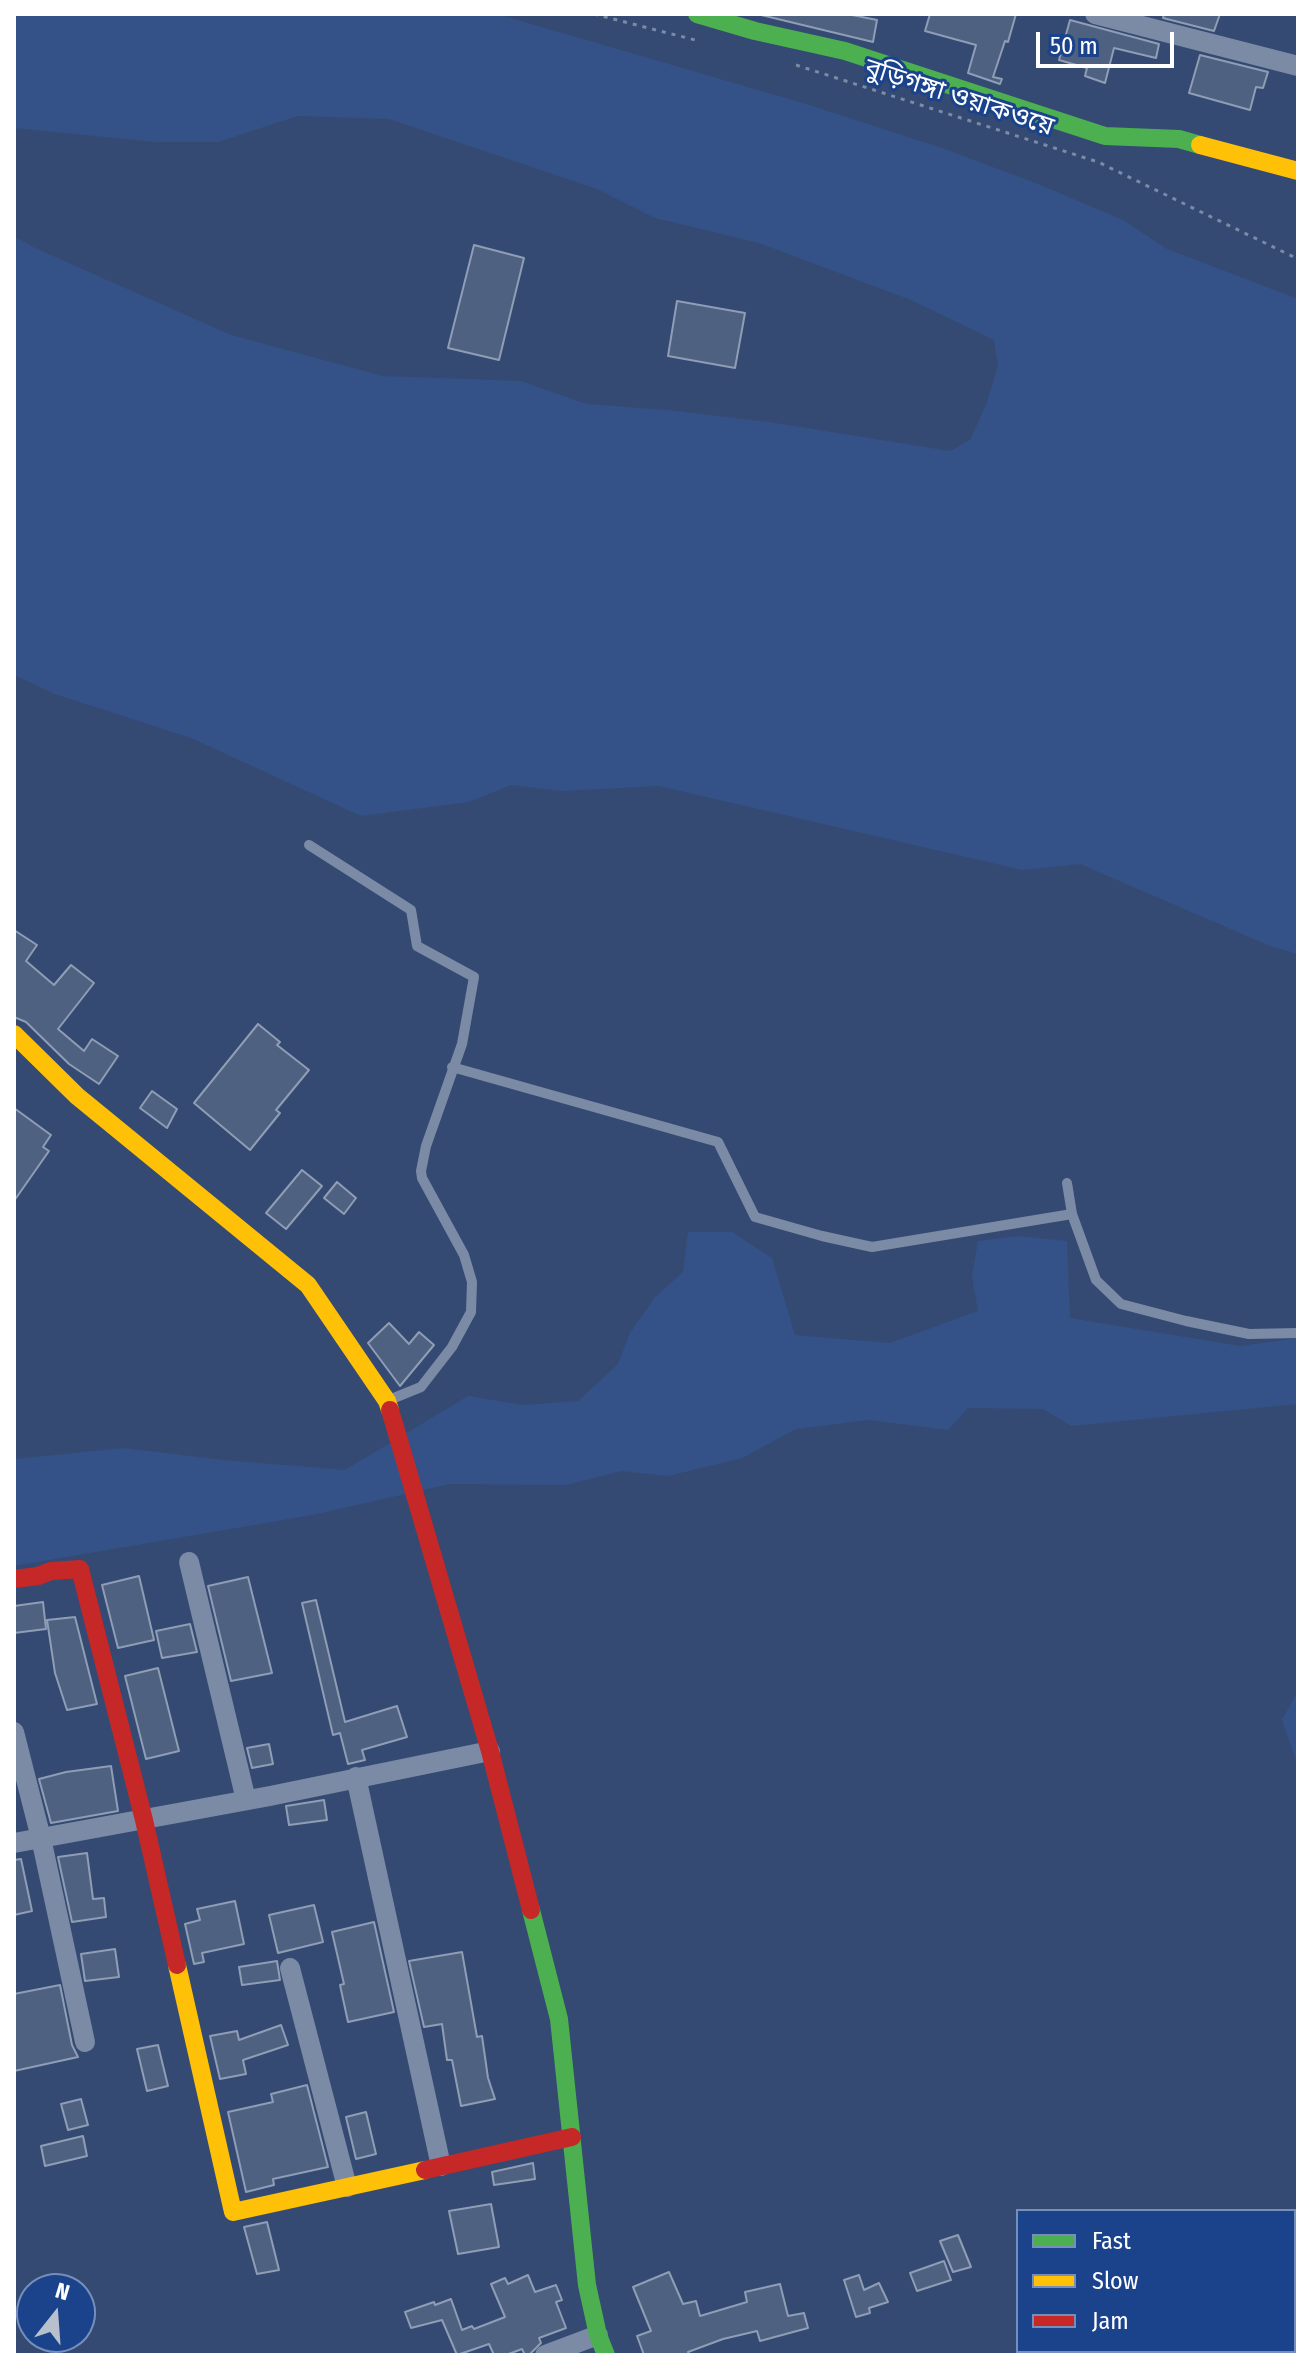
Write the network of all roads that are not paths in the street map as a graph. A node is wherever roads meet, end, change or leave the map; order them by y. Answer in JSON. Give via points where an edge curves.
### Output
{"nodes":[{"id":1,"x":697,"y":14,"type":"edge"},
{"id":2,"x":1095,"y":14,"type":"edge"},
{"id":3,"x":1298,"y":66,"type":"edge"},
{"id":4,"x":1298,"y":171,"type":"edge"},
{"id":5,"x":309,"y":845,"type":"dead end"},
{"id":6,"x":14,"y":1034,"type":"edge"},
{"id":7,"x":452,"y":1067,"type":"junction"},
{"id":8,"x":1067,"y":1183,"type":"dead end"},
{"id":9,"x":1072,"y":1214,"type":"junction"},
{"id":10,"x":1298,"y":1333,"type":"edge"},
{"id":11,"x":387,"y":1401,"type":"junction"},
{"id":12,"x":189,"y":1562,"type":"dead end"},
{"id":13,"x":14,"y":1579,"type":"edge"},
{"id":14,"x":14,"y":1732,"type":"edge"},
{"id":15,"x":490,"y":1751,"type":"junction"},
{"id":16,"x":356,"y":1777,"type":"junction"},
{"id":17,"x":246,"y":1800,"type":"junction"},
{"id":18,"x":144,"y":1820,"type":"junction"},
{"id":19,"x":41,"y":1838,"type":"junction"},
{"id":20,"x":14,"y":1843,"type":"edge"},
{"id":21,"x":290,"y":1968,"type":"dead end"},
{"id":22,"x":85,"y":2042,"type":"dead end"},
{"id":23,"x":572,"y":2137,"type":"junction"},
{"id":24,"x":441,"y":2166,"type":"junction"},
{"id":25,"x":347,"y":2187,"type":"junction"},
{"id":26,"x":598,"y":2335,"type":"junction"},
{"id":27,"x":545,"y":2355,"type":"edge"},
{"id":28,"x":606,"y":2355,"type":"edge"}],
"edges":[{"from":1,"to":4,"type":"street","via":[[845,51],[1105,136],[1179,139]]},
{"from":2,"to":3,"type":"street"},
{"from":5,"to":7,"type":"lane","via":[[411,910],[417,946],[474,977],[462,1044]]},
{"from":6,"to":11,"type":"street","via":[[77,1096],[308,1285]]},
{"from":7,"to":9,"type":"lane","via":[[718,1142],[755,1217],[822,1236],[872,1247]]},
{"from":7,"to":11,"type":"lane","via":[[421,1171],[464,1255],[472,1282],[471,1312],[421,1387]]},
{"from":8,"to":9,"type":"lane"},
{"from":9,"to":10,"type":"lane","via":[[1096,1280],[1121,1304],[1249,1334]]},
{"from":11,"to":15,"type":"street"},
{"from":12,"to":17,"type":"street"},
{"from":13,"to":18,"type":"street","via":[[80,1569]]},
{"from":14,"to":19,"type":"street"},
{"from":15,"to":16,"type":"street"},
{"from":15,"to":23,"type":"street","via":[[559,2019]]},
{"from":16,"to":17,"type":"street"},
{"from":16,"to":24,"type":"street"},
{"from":17,"to":18,"type":"street"},
{"from":18,"to":19,"type":"street"},
{"from":18,"to":25,"type":"street","via":[[233,2212]]},
{"from":19,"to":20,"type":"street"},
{"from":19,"to":22,"type":"street"},
{"from":21,"to":25,"type":"street"},
{"from":23,"to":24,"type":"street"},
{"from":23,"to":26,"type":"street","via":[[587,2285]]},
{"from":24,"to":25,"type":"street"},
{"from":26,"to":27,"type":"street"},
{"from":26,"to":28,"type":"street"}]}
